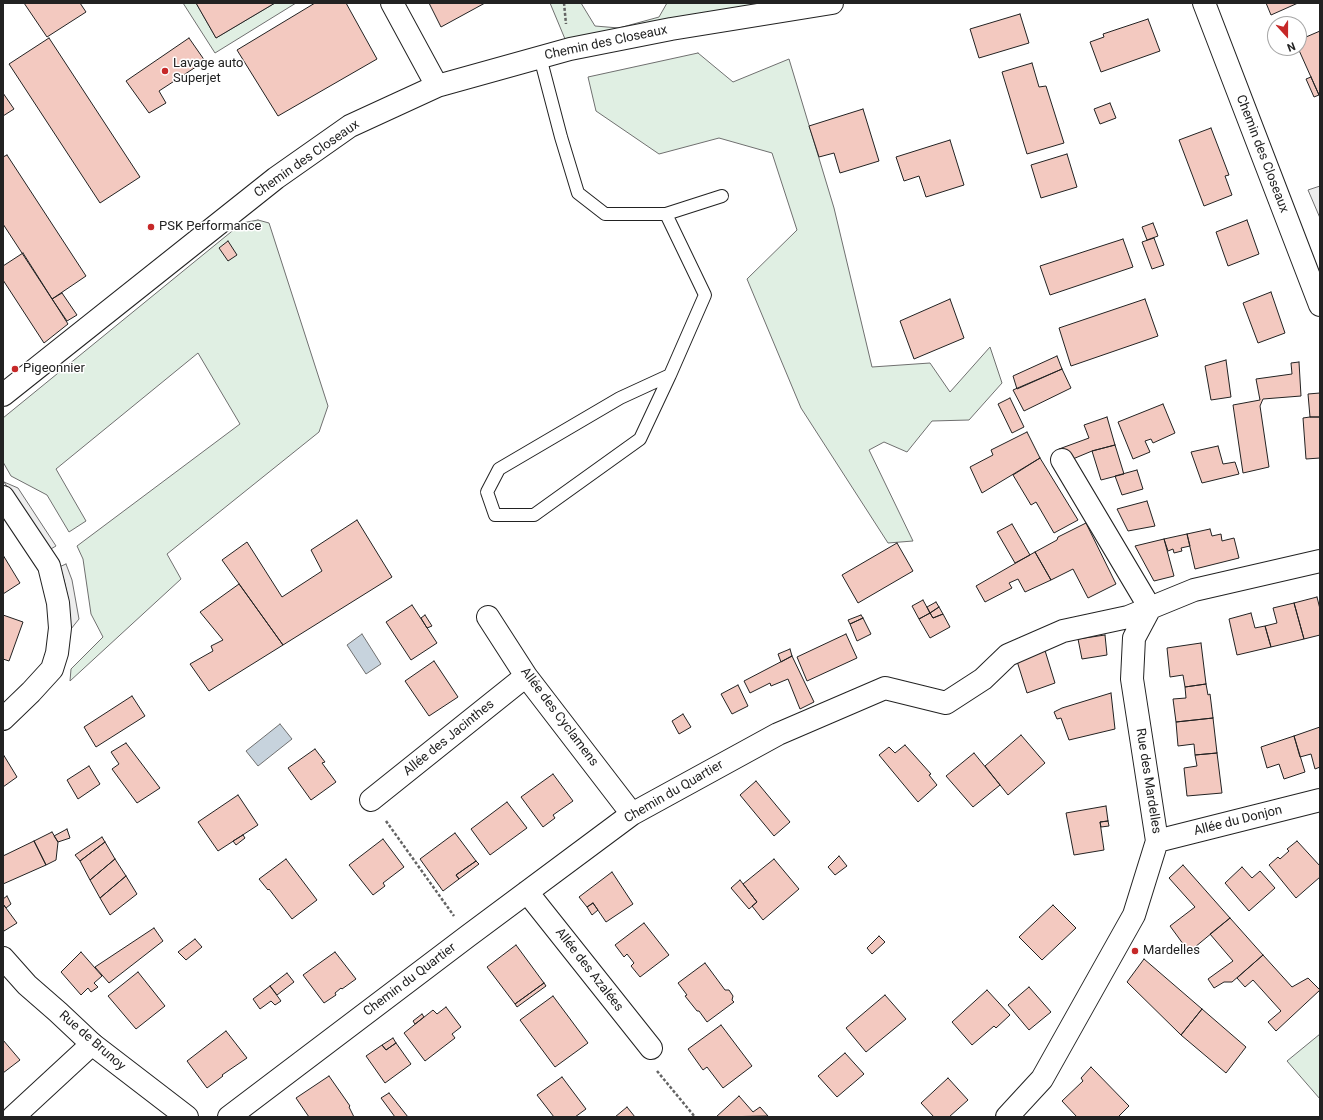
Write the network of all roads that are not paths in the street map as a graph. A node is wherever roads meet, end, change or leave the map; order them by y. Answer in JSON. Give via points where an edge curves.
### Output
{"nodes":[{"id":1,"x":392,"y":3,"type":"edge"},
{"id":2,"x":832,"y":3,"type":"edge"},
{"id":3,"x":1204,"y":3,"type":"edge"},
{"id":4,"x":540,"y":57,"type":"junction"},
{"id":5,"x":437,"y":86,"type":"junction"},
{"id":6,"x":722,"y":196,"type":"dead end"},
{"id":7,"x":666,"y":214,"type":"junction"},
{"id":8,"x":1320,"y":305,"type":"edge"},
{"id":9,"x":670,"y":375,"type":"junction"},
{"id":10,"x":3,"y":395,"type":"edge"},
{"id":11,"x":1062,"y":460,"type":"dead end"},
{"id":12,"x":3,"y":497,"type":"edge"},
{"id":13,"x":1320,"y":561,"type":"edge"},
{"id":14,"x":1150,"y":608,"type":"junction"},
{"id":15,"x":488,"y":617,"type":"dead end"},
{"id":16,"x":526,"y":676,"type":"junction"},
{"id":17,"x":3,"y":719,"type":"edge"},
{"id":18,"x":371,"y":800,"type":"road end"},
{"id":19,"x":1320,"y":800,"type":"edge"},
{"id":20,"x":632,"y":814,"type":"junction"},
{"id":21,"x":1157,"y":841,"type":"junction"},
{"id":22,"x":527,"y":892,"type":"junction"},
{"id":23,"x":3,"y":958,"type":"edge"},
{"id":24,"x":92,"y":1044,"type":"junction"},
{"id":25,"x":651,"y":1048,"type":"road end"},
{"id":26,"x":13,"y":1117,"type":"edge"},
{"id":27,"x":187,"y":1117,"type":"edge"},
{"id":28,"x":229,"y":1117,"type":"edge"},
{"id":29,"x":1007,"y":1117,"type":"edge"}],
"edges":[{"from":1,"to":5,"type":"street"},
{"from":2,"to":4,"type":"street","name":"Chemin des Closeaux","via":[[671,28],[570,48]]},
{"from":3,"to":8,"type":"street","name":"Chemin des Closeaux"},
{"from":4,"to":5,"type":"street","name":"Chemin des Closeaux"},
{"from":4,"to":7,"type":"lane","via":[[578,193],[605,214]]},
{"from":5,"to":10,"type":"street","name":"Chemin des Closeaux","via":[[350,126],[288,170]]},
{"from":6,"to":7,"type":"lane"},
{"from":7,"to":9,"type":"lane","via":[[705,295]]},
{"from":9,"to":9,"type":"lane","via":[[620,398],[499,469],[487,492],[495,515],[534,515],[640,439]]},
{"from":11,"to":14,"type":"street"},
{"from":12,"to":17,"type":"street","via":[[49,566],[58,603],[60,628],[52,668]]},
{"from":13,"to":14,"type":"street","via":[[1194,590]]},
{"from":14,"to":20,"type":"street","name":"Chemin du Quartier","via":[[1128,617],[1063,631],[1008,655],[983,679],[946,703],[885,688],[778,734]]},
{"from":14,"to":21,"type":"street","name":"Rue des Mardelles","via":[[1134,638],[1132,679]]},
{"from":15,"to":16,"type":"street","name":"Allée des Cyclamens"},
{"from":16,"to":18,"type":"street","name":"Allée des Jacinthes"},
{"from":16,"to":20,"type":"street","name":"Allée des Cyclamens"},
{"from":19,"to":21,"type":"street","name":"Allée du Donjon"},
{"from":20,"to":22,"type":"street","name":"Chemin du Quartier"},
{"from":21,"to":29,"type":"street","name":"Rue des Mardelles","via":[[1134,915],[1042,1079]]},
{"from":22,"to":25,"type":"street","name":"Allée des Azalées"},
{"from":22,"to":28,"type":"street","name":"Chemin du Quartier"},
{"from":23,"to":24,"type":"street","name":"Rue de Brunoy","via":[[27,985]]},
{"from":24,"to":26,"type":"street"},
{"from":24,"to":27,"type":"street","name":"Rue de Brunoy"}]}
